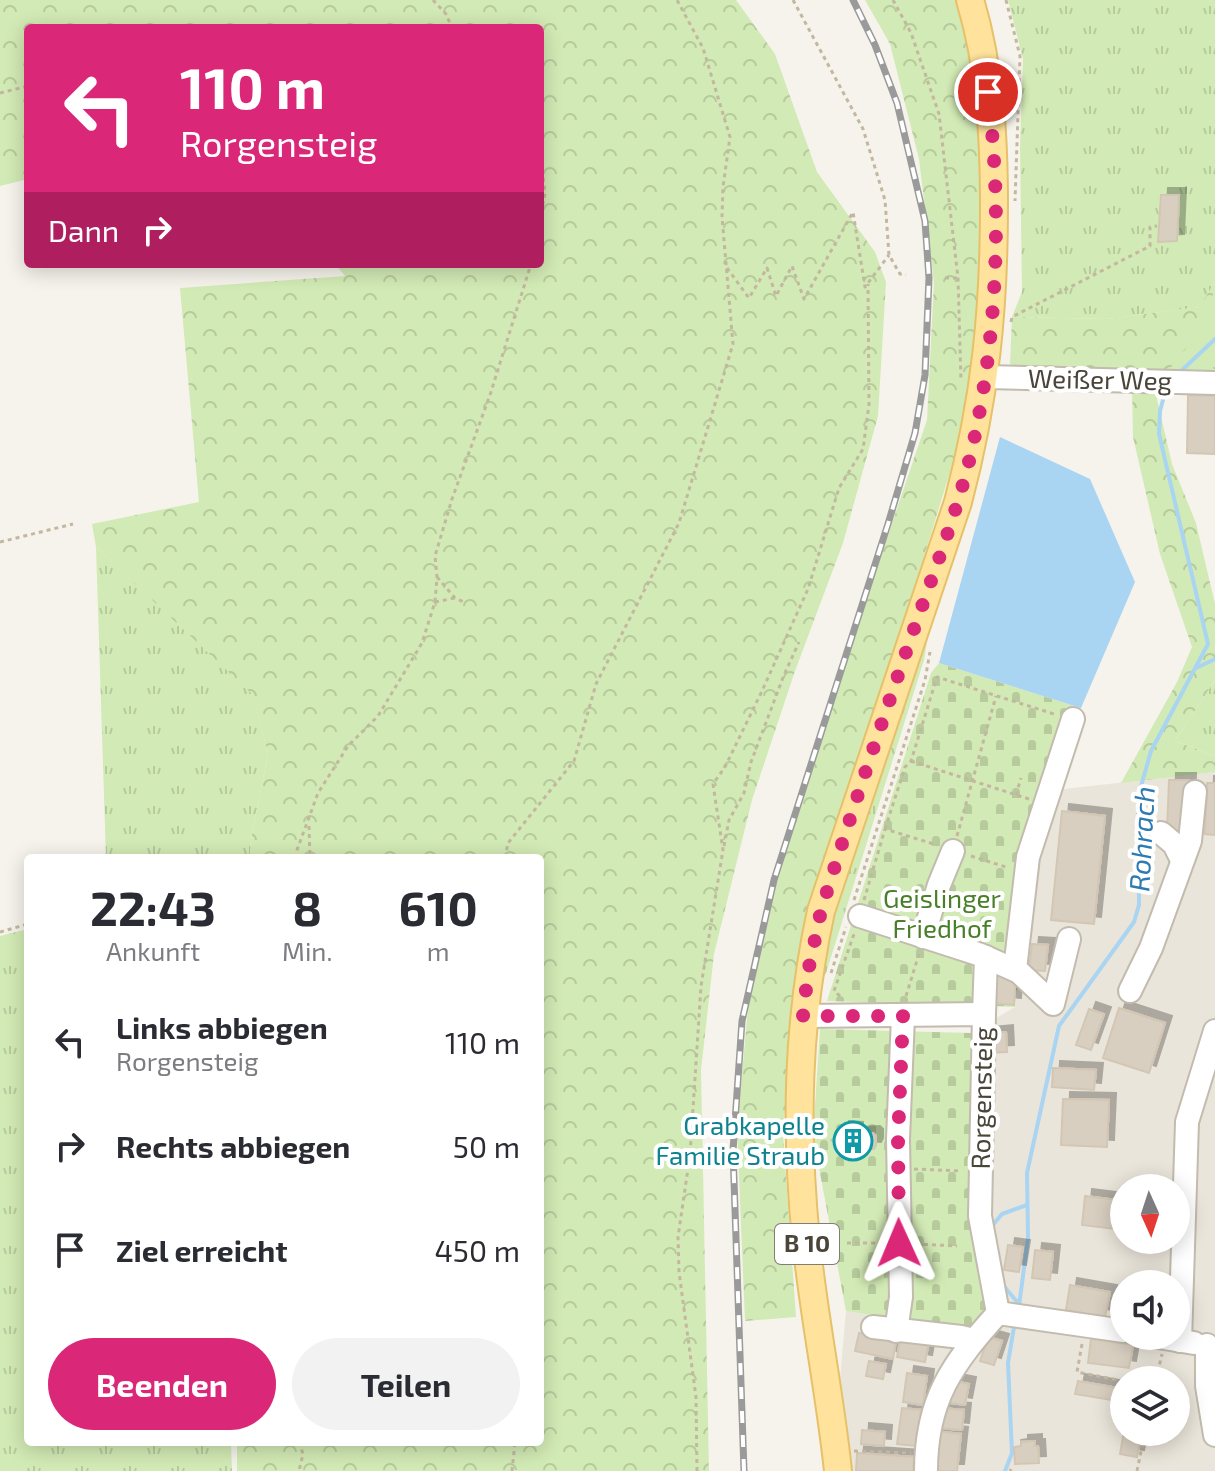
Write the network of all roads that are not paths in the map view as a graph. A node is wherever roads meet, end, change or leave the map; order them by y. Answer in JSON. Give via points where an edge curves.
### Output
{"nodes":[{"id":1,"x":970,"y":0,"type":"edge"},
{"id":2,"x":973,"y":380,"type":"junction"},
{"id":3,"x":1215,"y":383,"type":"edge"},
{"id":4,"x":1073,"y":719,"type":"road end"},
{"id":5,"x":1195,"y":792,"type":"dead end"},
{"id":6,"x":1161,"y":833,"type":"dead end"},
{"id":7,"x":953,"y":851,"type":"road end"},
{"id":8,"x":1182,"y":860,"type":"junction"},
{"id":9,"x":860,"y":916,"type":"road end"},
{"id":10,"x":923,"y":937,"type":"junction"},
{"id":11,"x":1069,"y":939,"type":"dead end"},
{"id":12,"x":986,"y":957,"type":"junction"},
{"id":13,"x":1015,"y":969,"type":"junction"},
{"id":14,"x":1130,"y":991,"type":"dead end"},
{"id":15,"x":984,"y":1014,"type":"junction"},
{"id":16,"x":810,"y":1016,"type":"junction"},
{"id":17,"x":903,"y":1016,"type":"junction"},
{"id":18,"x":1215,"y":1031,"type":"edge"},
{"id":19,"x":1173,"y":1270,"type":"edge"},
{"id":20,"x":998,"y":1313,"type":"junction"},
{"id":21,"x":873,"y":1327,"type":"dead end"},
{"id":22,"x":1110,"y":1329,"type":"edge"},
{"id":23,"x":896,"y":1331,"type":"junction"},
{"id":24,"x":974,"y":1340,"type":"junction"},
{"id":25,"x":1190,"y":1342,"type":"edge"},
{"id":26,"x":1211,"y":1346,"type":"edge"},
{"id":27,"x":1215,"y":1435,"type":"edge"},
{"id":28,"x":837,"y":1460,"type":"edge"},
{"id":29,"x":926,"y":1462,"type":"edge"}],
"edges":[{"from":1,"to":2,"type":"main road","number":"B 10","via":[[986,68],[994,173],[992,304]]},
{"from":2,"to":3,"type":"street","name":"Weißer Weg"},
{"from":2,"to":16,"type":"main road","number":"B 10","via":[[972,448],[821,911],[808,972]]},
{"from":4,"to":13,"type":"street","via":[[1025,872]]},
{"from":5,"to":8,"type":"street","via":[[1190,841]]},
{"from":6,"to":8,"type":"street"},
{"from":7,"to":10,"type":"street"},
{"from":8,"to":14,"type":"street"},
{"from":9,"to":10,"type":"street"},
{"from":10,"to":12,"type":"street"},
{"from":11,"to":13,"type":"street","via":[[1053,1004]]},
{"from":12,"to":13,"type":"street"},
{"from":12,"to":15,"type":"street"},
{"from":15,"to":17,"type":"street","name":"Rorgensteig"},
{"from":15,"to":20,"type":"street","name":"Rorgensteig","via":[[980,1216]]},
{"from":16,"to":17,"type":"street","name":"Rorgensteig"},
{"from":16,"to":28,"type":"main road","number":"B 10","via":[[799,1076],[802,1186]]},
{"from":17,"to":23,"type":"street","via":[[901,1297]]},
{"from":18,"to":19,"type":"street","via":[[1187,1122]]},
{"from":20,"to":22,"type":"street"},
{"from":20,"to":24,"type":"street"},
{"from":21,"to":23,"type":"street"},
{"from":23,"to":24,"type":"street"},
{"from":24,"to":29,"type":"street","via":[[942,1385]]},
{"from":25,"to":26,"type":"street"},
{"from":26,"to":27,"type":"street","via":[[1207,1386]]}]}
